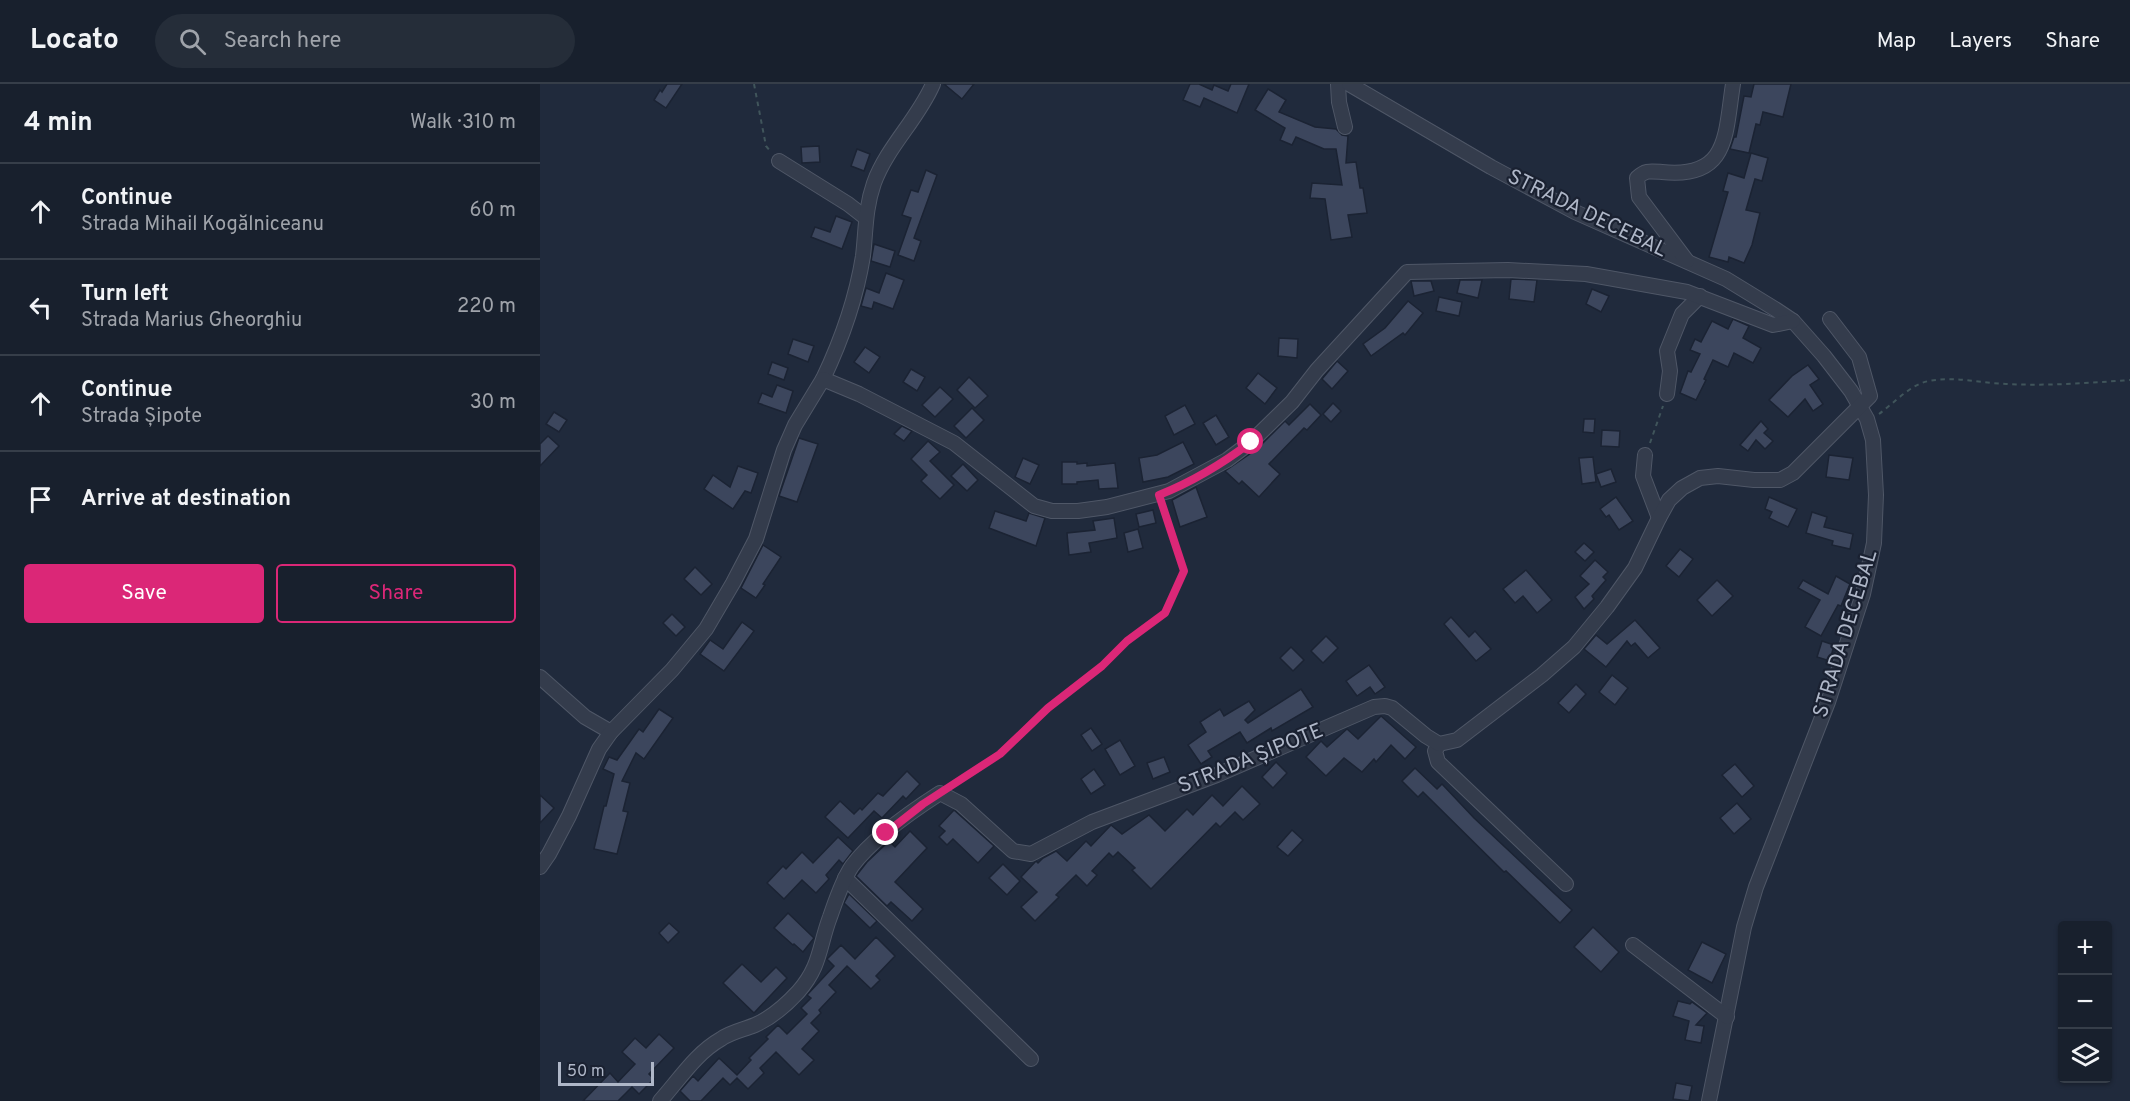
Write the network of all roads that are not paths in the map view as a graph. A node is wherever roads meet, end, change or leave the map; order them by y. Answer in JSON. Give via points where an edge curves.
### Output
{"nodes":[{"id":1,"x":933,"y":84,"type":"edge"},
{"id":2,"x":1338,"y":84,"type":"edge"},
{"id":3,"x":1349,"y":84,"type":"edge"},
{"id":4,"x":1733,"y":84,"type":"edge"},
{"id":5,"x":1345,"y":127,"type":"dead end"},
{"id":6,"x":779,"y":161,"type":"road end"},
{"id":7,"x":866,"y":218,"type":"junction"},
{"id":8,"x":1688,"y":262,"type":"junction"},
{"id":9,"x":1700,"y":296,"type":"junction"},
{"id":10,"x":1830,"y":319,"type":"dead end"},
{"id":11,"x":1793,"y":321,"type":"junction"},
{"id":12,"x":823,"y":379,"type":"junction"},
{"id":13,"x":1667,"y":394,"type":"road end"},
{"id":14,"x":1863,"y":413,"type":"junction"},
{"id":15,"x":1645,"y":455,"type":"road end"},
{"id":16,"x":1659,"y":518,"type":"junction"},
{"id":17,"x":540,"y":677,"type":"edge"},
{"id":18,"x":611,"y":732,"type":"junction"},
{"id":19,"x":1439,"y":744,"type":"junction"},
{"id":20,"x":540,"y":867,"type":"edge"},
{"id":21,"x":845,"y":878,"type":"junction"},
{"id":22,"x":1566,"y":884,"type":"dead end"},
{"id":23,"x":1633,"y":945,"type":"dead end"},
{"id":24,"x":1727,"y":1017,"type":"junction"},
{"id":25,"x":1030,"y":1059,"type":"dead end"},
{"id":26,"x":660,"y":1101,"type":"edge"},
{"id":27,"x":1709,"y":1101,"type":"edge"}],
"edges":[{"from":1,"to":7,"type":"street","via":[[875,181]]},
{"from":2,"to":5,"type":"street"},
{"from":3,"to":8,"type":"street","name":"STRADA DECEBAL","via":[[1565,207]]},
{"from":4,"to":8,"type":"street","via":[[1724,138],[1713,161],[1692,172],[1648,170],[1637,178],[1639,197]]},
{"from":6,"to":7,"type":"street"},
{"from":7,"to":12,"type":"street","via":[[863,255],[849,318]]},
{"from":8,"to":11,"type":"street","name":"STRADA DECEBAL","via":[[1726,279]]},
{"from":9,"to":11,"type":"street","via":[[1773,325]]},
{"from":9,"to":12,"type":"street","via":[[1586,274],[1508,270],[1407,272],[1292,402],[1227,460],[1159,495],[1078,511],[1034,506],[954,443]]},
{"from":9,"to":13,"type":"street","via":[[1682,314],[1667,351]]},
{"from":10,"to":14,"type":"street","via":[[1859,357],[1870,396]]},
{"from":11,"to":14,"type":"street","name":"STRADA DECEBAL","via":[[1837,372]]},
{"from":12,"to":18,"type":"street","via":[[784,450],[756,539],[706,629]]},
{"from":14,"to":16,"type":"street","via":[[1835,430],[1793,474],[1780,480],[1700,478],[1682,488]]},
{"from":14,"to":24,"type":"street","name":"STRADA DECEBAL","via":[[1875,458],[1874,543],[1863,594],[1828,702],[1756,887],[1744,927]]},
{"from":15,"to":16,"type":"street","via":[[1643,476]]},
{"from":16,"to":19,"type":"street","via":[[1635,568],[1574,647],[1480,725],[1457,741]]},
{"from":17,"to":18,"type":"street","via":[[585,717]]},
{"from":18,"to":20,"type":"street"},
{"from":19,"to":21,"type":"street","name":"STRADA ȘIPOTE","via":[[1392,708],[1374,708],[1217,775],[1092,822],[1031,854],[1013,851],[961,804],[940,793],[886,833]]},
{"from":19,"to":22,"type":"street","via":[[1435,751],[1438,762]]},
{"from":21,"to":25,"type":"street"},
{"from":21,"to":26,"type":"street","via":[[822,948],[805,983],[779,1010],[706,1050]]},
{"from":23,"to":24,"type":"street"},
{"from":24,"to":27,"type":"street","name":"STRADA DECEBAL"}]}
